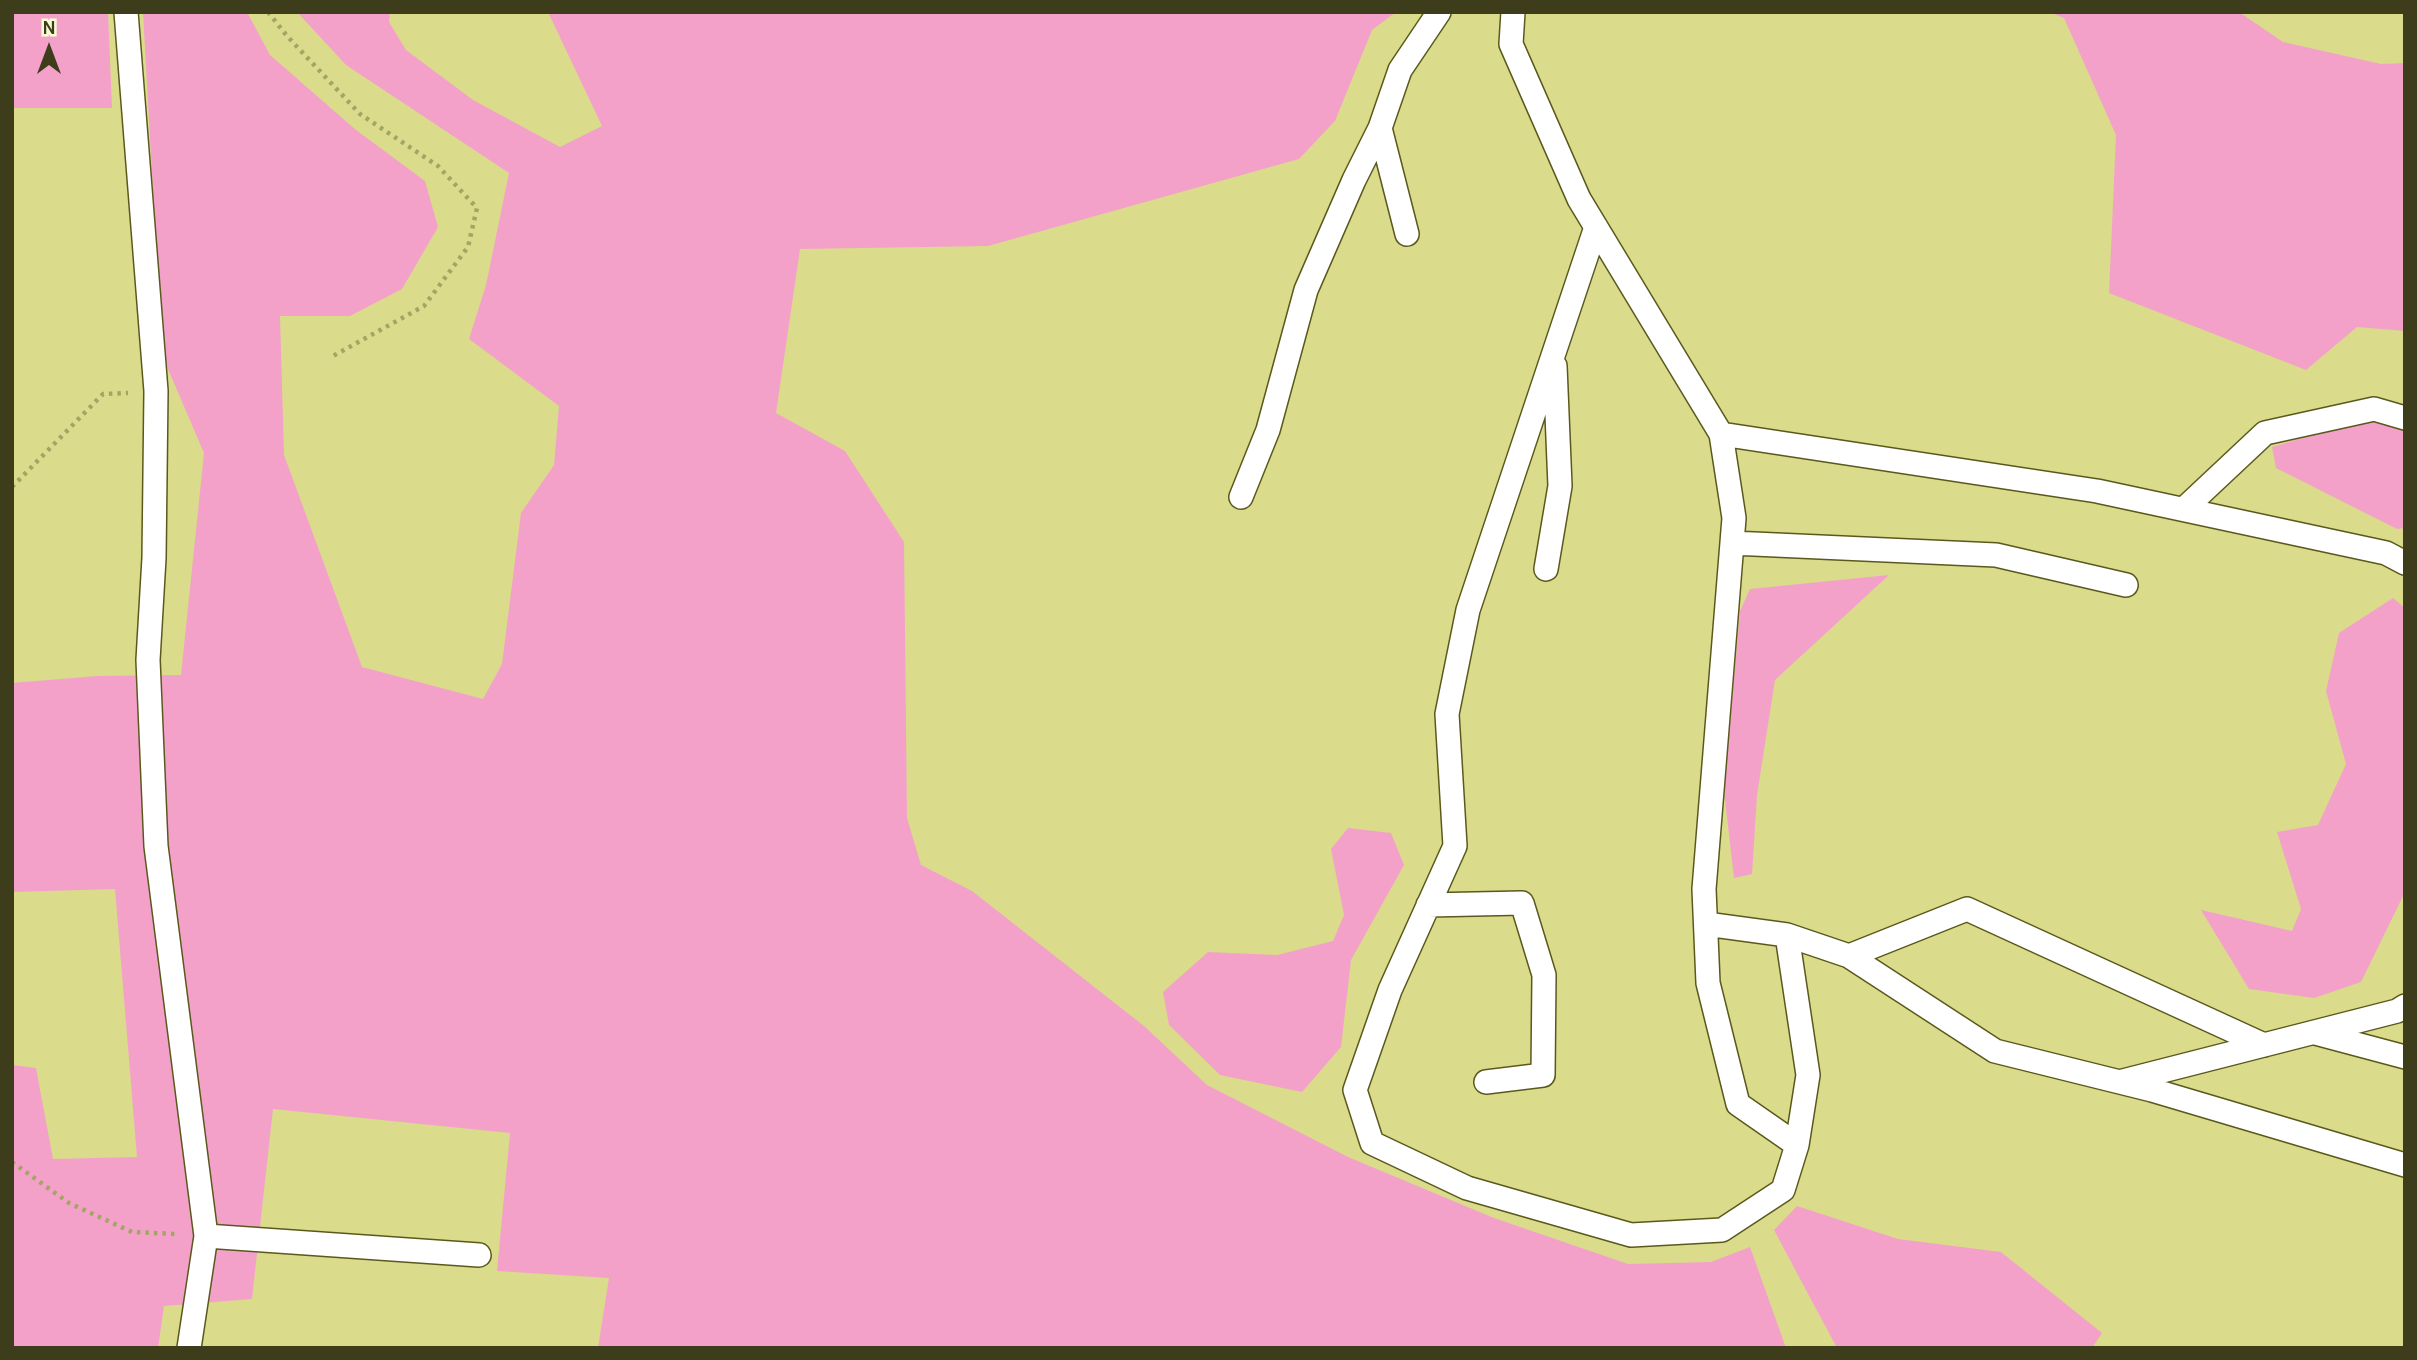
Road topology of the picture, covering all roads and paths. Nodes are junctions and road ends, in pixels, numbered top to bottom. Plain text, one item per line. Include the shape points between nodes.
1 (126, 12) edge
2 (268, 12) edge
3 (1439, 12) edge
4 (1513, 12) edge
5 (1380, 128) junction
6 (1596, 227) junction
7 (1407, 234) dead end
8 (1554, 353) junction
9 (332, 356) dead end
10 (156, 391) junction
11 (2405, 418) edge
12 (1721, 435) junction
13 (12, 487) edge
14 (1241, 497) dead end
15 (2184, 509) junction
16 (1732, 543) junction
17 (2405, 563) edge
18 (1546, 569) dead end
19 (2126, 585) dead end
20 (1428, 905) junction
21 (1706, 924) junction
22 (1787, 935) junction
23 (1849, 956) junction
24 (2405, 1006) edge
25 (2312, 1032) junction
26 (2264, 1045) junction
27 (2405, 1057) edge
28 (1486, 1082) dead end
29 (2120, 1082) junction
30 (1797, 1145) junction
31 (12, 1162) edge
32 (2405, 1166) edge
33 (206, 1236) junction
34 (479, 1255) dead end
35 (189, 1348) edge

1 - 10 lane
2 - 9 path via 360,114 438,166 477,208 468,247 424,306
3 - 5 lane via 1400,70
4 - 6 lane via 1511,44 1579,199
5 - 7 lane
5 - 14 lane via 1306,290 1268,430
6 - 8 lane
6 - 12 lane
8 - 18 lane via 1560,486
8 - 20 lane via 1468,610 1447,714 1455,846
10 - 13 path via 103,394
10 - 33 lane via 148,660 156,846
11 - 15 lane via 2374,409 2265,433
12 - 15 lane via 2097,491
12 - 16 lane via 1734,518
15 - 17 lane via 2386,554
16 - 19 lane via 1996,555
16 - 21 lane via 1704,889
20 - 28 lane via 1522,903 1544,975 1543,1075
20 - 30 lane via 1390,990 1356,1090 1372,1143 1467,1188 1631,1235 1722,1230 1783,1190
21 - 22 lane
21 - 30 lane via 1708,984 1738,1104
22 - 23 lane
22 - 30 lane via 1808,1075
23 - 26 lane via 1968,909
23 - 29 lane via 1995,1051
24 - 25 lane
25 - 26 lane
25 - 27 lane
26 - 29 lane
29 - 32 lane
31 - 33 path via 69,1203 132,1231
33 - 34 lane
33 - 35 lane

